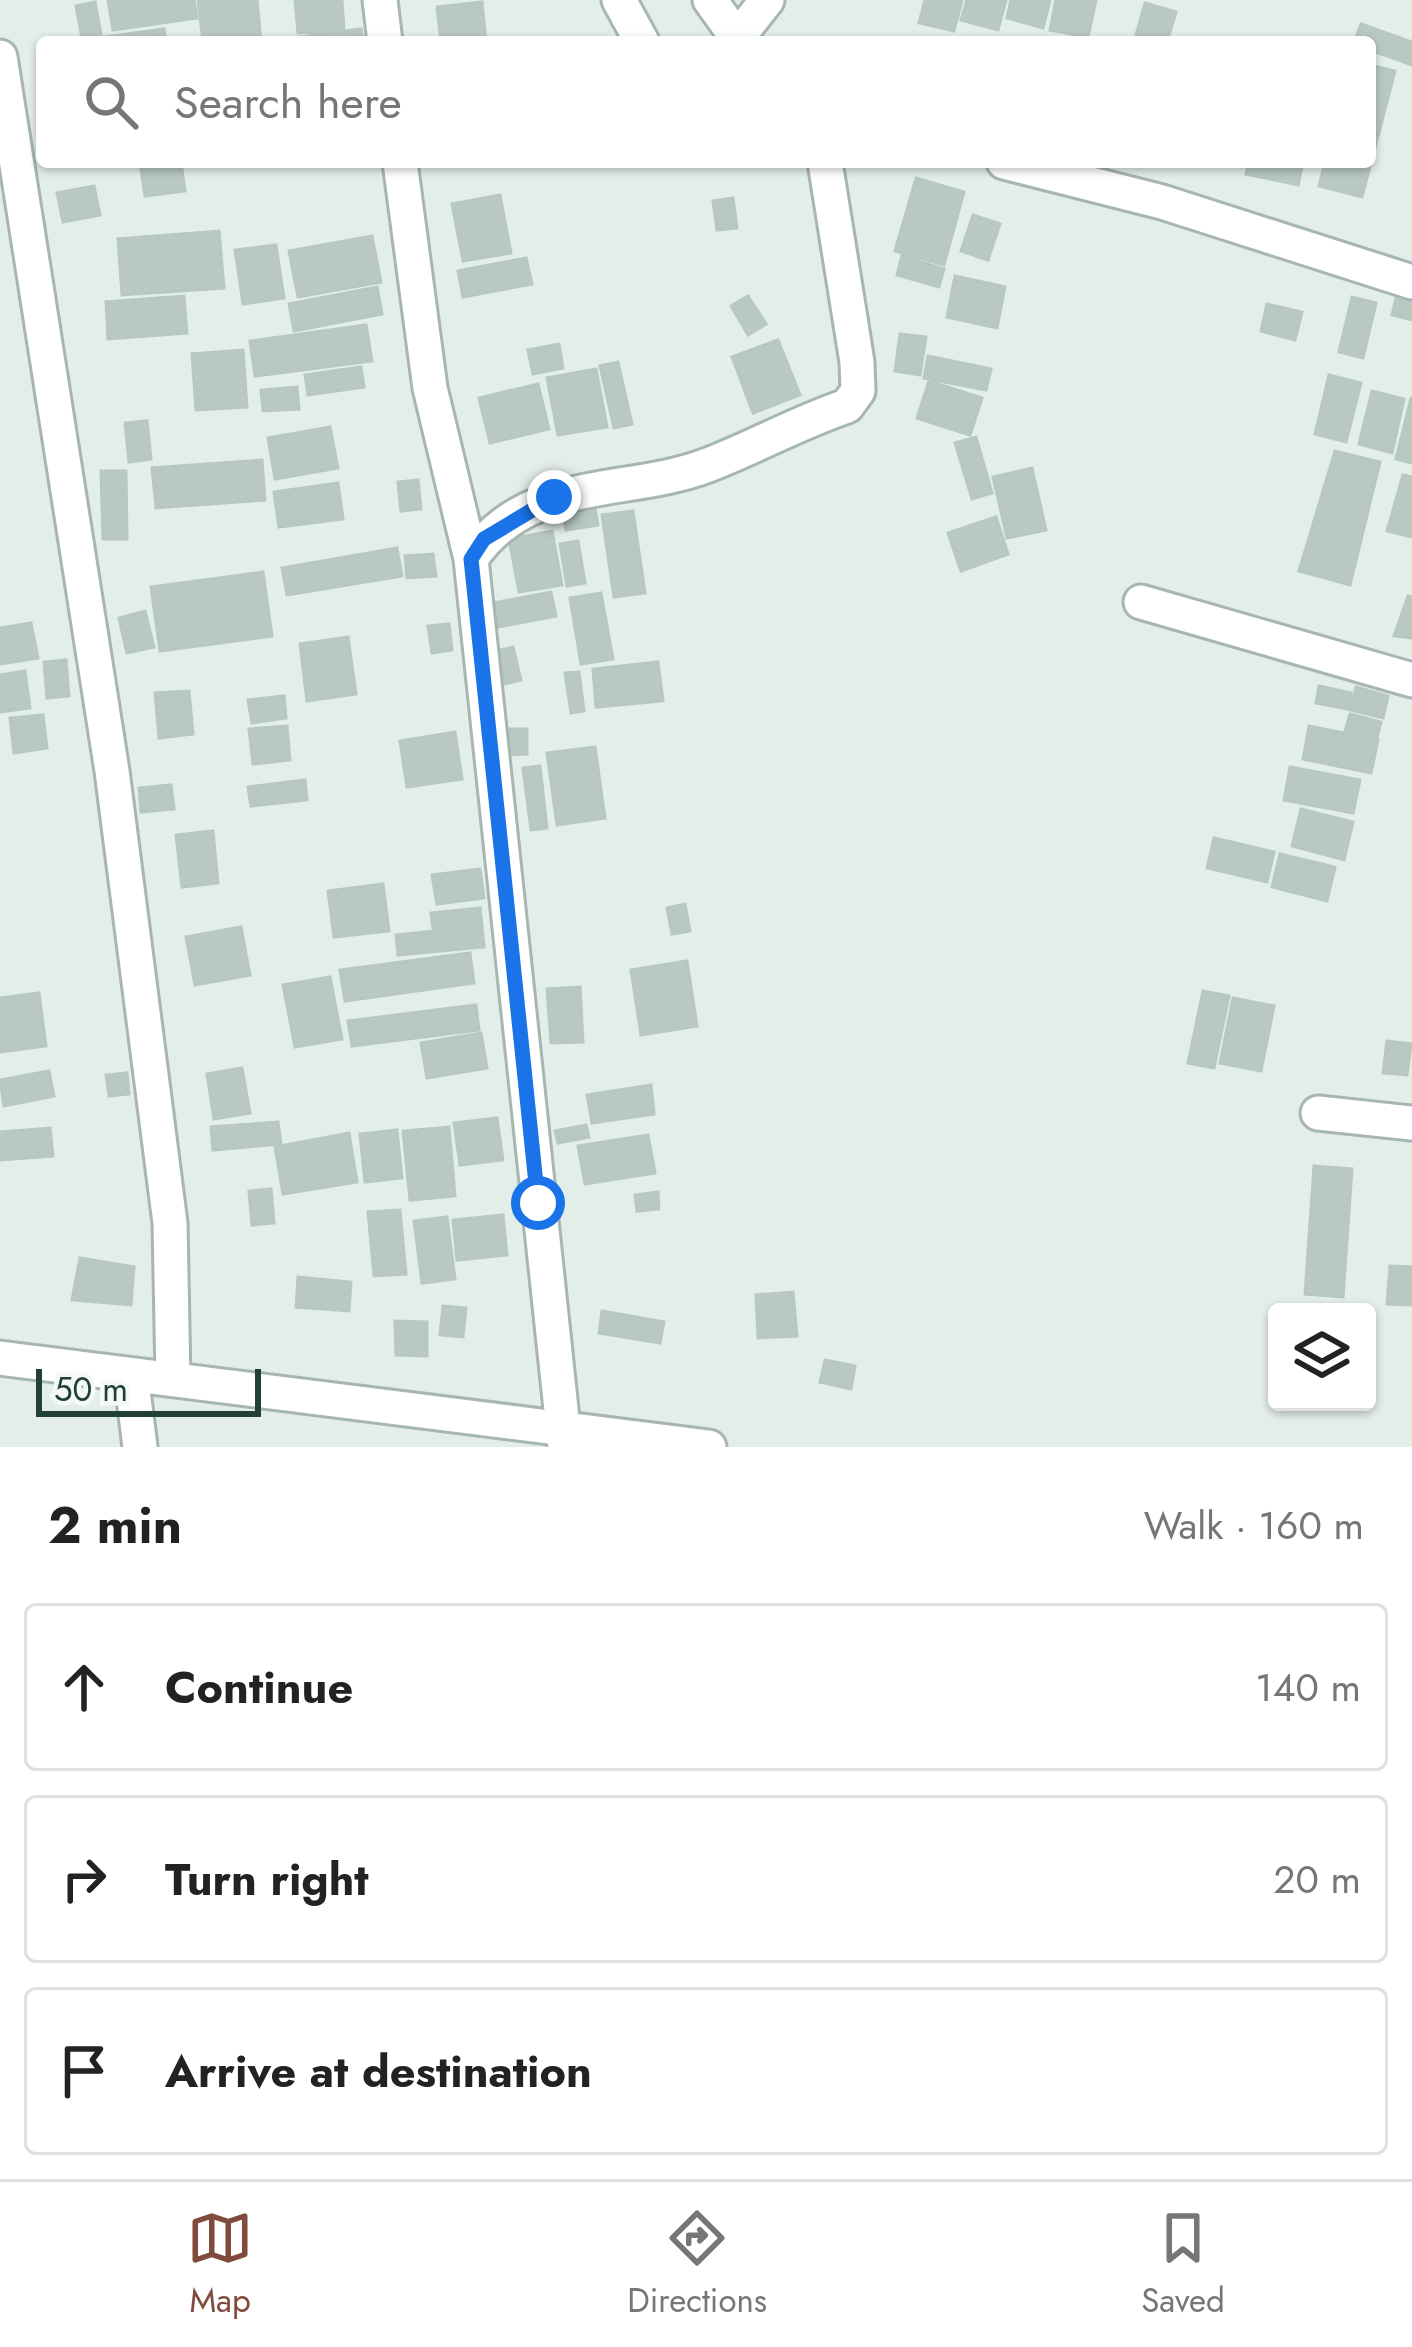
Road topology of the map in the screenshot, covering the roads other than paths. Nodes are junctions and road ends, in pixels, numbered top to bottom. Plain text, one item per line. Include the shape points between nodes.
1 (380, 0) edge
2 (619, 0) edge
3 (710, 0) edge
4 (767, 0) edge
5 (384, 36) edge
6 (639, 36) edge
7 (732, 36) edge
8 (738, 36) edge
9 (0, 58) edge
10 (401, 168) edge
11 (826, 168) edge
12 (1028, 168) edge
13 (1412, 282) edge
14 (471, 559) junction
15 (1141, 602) dead end
16 (1412, 680) edge
17 (1318, 1113) dead end
18 (1412, 1123) edge
19 (0, 1358) edge
20 (131, 1375) junction
21 (173, 1379) junction
22 (565, 1437) edge
23 (140, 1447) edge
24 (709, 1447) edge

1 - 5 street
2 - 6 street
3 - 7 street
4 - 8 street
9 - 21 street via 112,771 170,1223
10 - 14 street via 430,388
11 - 14 street via 857,362 858,391 847,406 704,467 572,490 484,539
12 - 13 street
14 - 22 street
15 - 16 street
17 - 18 street
19 - 20 street
20 - 21 street
20 - 23 street
21 - 22 street
22 - 24 street

